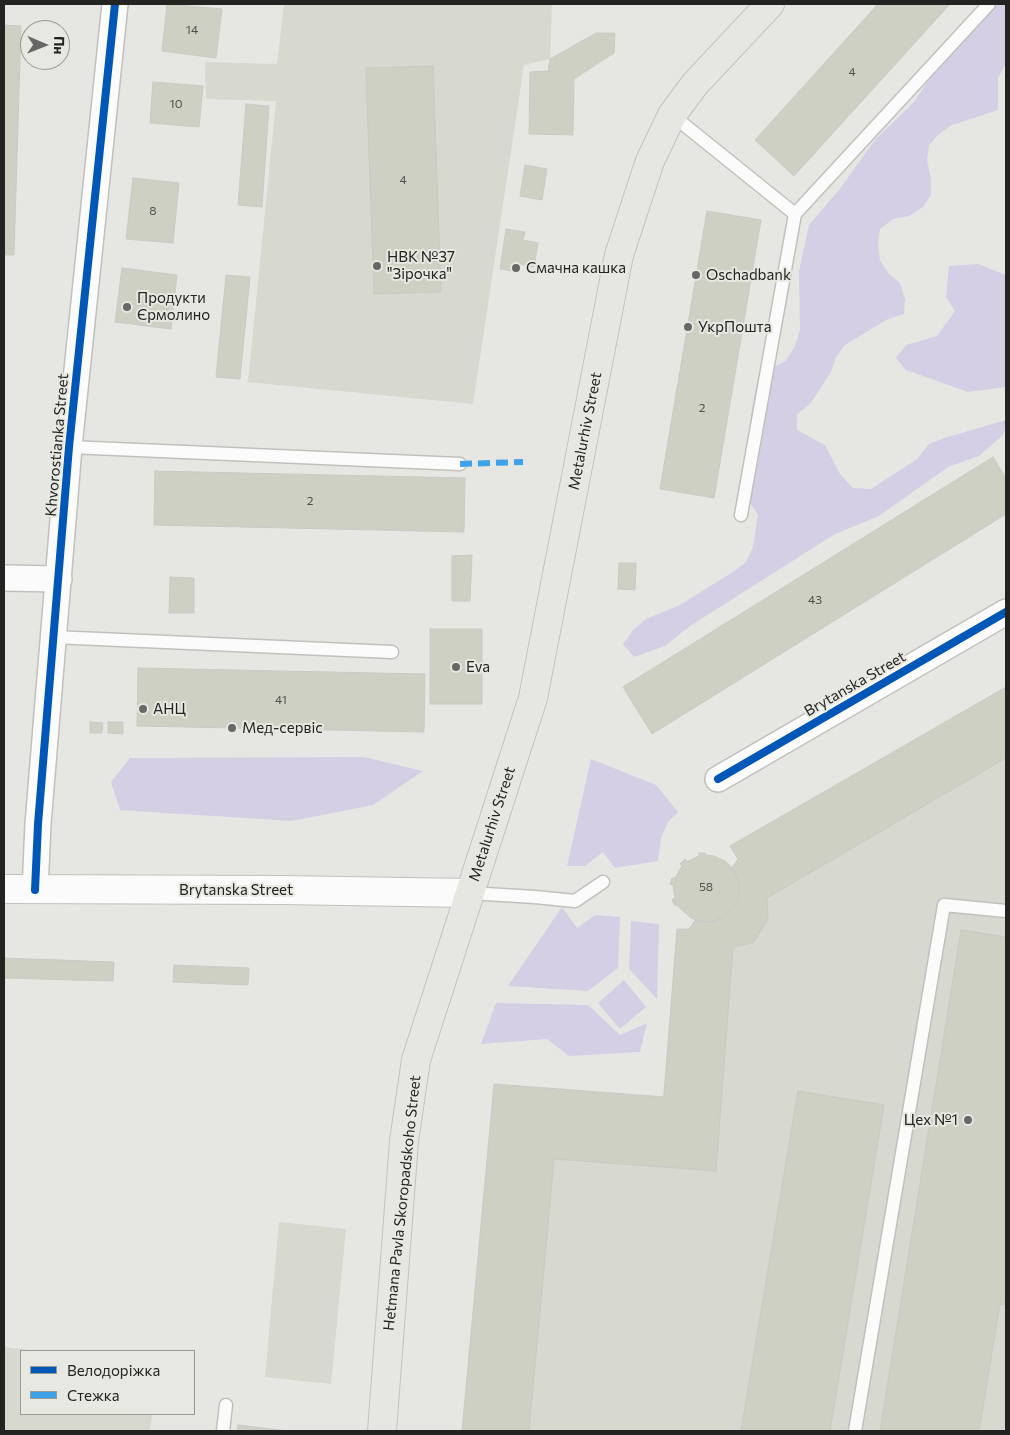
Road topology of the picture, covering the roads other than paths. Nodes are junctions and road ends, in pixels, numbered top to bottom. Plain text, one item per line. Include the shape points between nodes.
1 (115, 4) edge
2 (770, 4) edge
3 (988, 4) edge
4 (672, 115) junction
5 (796, 214) junction
6 (69, 448) junction
7 (460, 464) dead end
8 (741, 515) dead end
9 (4, 578) edge
10 (59, 579) junction
11 (1006, 612) edge
12 (53, 637) junction
13 (392, 652) dead end
14 (718, 780) dead end
15 (603, 882) dead end
16 (4, 890) edge
17 (35, 890) junction
18 (469, 893) junction
19 (1006, 911) edge
20 (226, 1405) dead end
21 (223, 1431) edge
22 (382, 1431) edge
23 (855, 1431) edge

1 - 6 street, Khvorostianka Street
2 - 4 main road, Metalurhiv Street via 695,84
3 - 5 lane
4 - 5 lane
4 - 18 main road, Metalurhiv Street via 650,161 620,255 533,698
5 - 8 lane
6 - 7 lane
6 - 10 street, Khvorostianka Street
9 - 10 street
10 - 12 street, Khvorostianka Street
11 - 14 street, Brytanska Street
12 - 13 lane
12 - 17 street, Khvorostianka Street
15 - 18 lane via 575,901
16 - 17 main road, Brytanska Street
17 - 18 main road, Brytanska Street
18 - 22 main road, Hetmana Pavla Skoropadskoho Street via 416,1060 404,1141
19 - 23 lane via 944,905
20 - 21 lane

